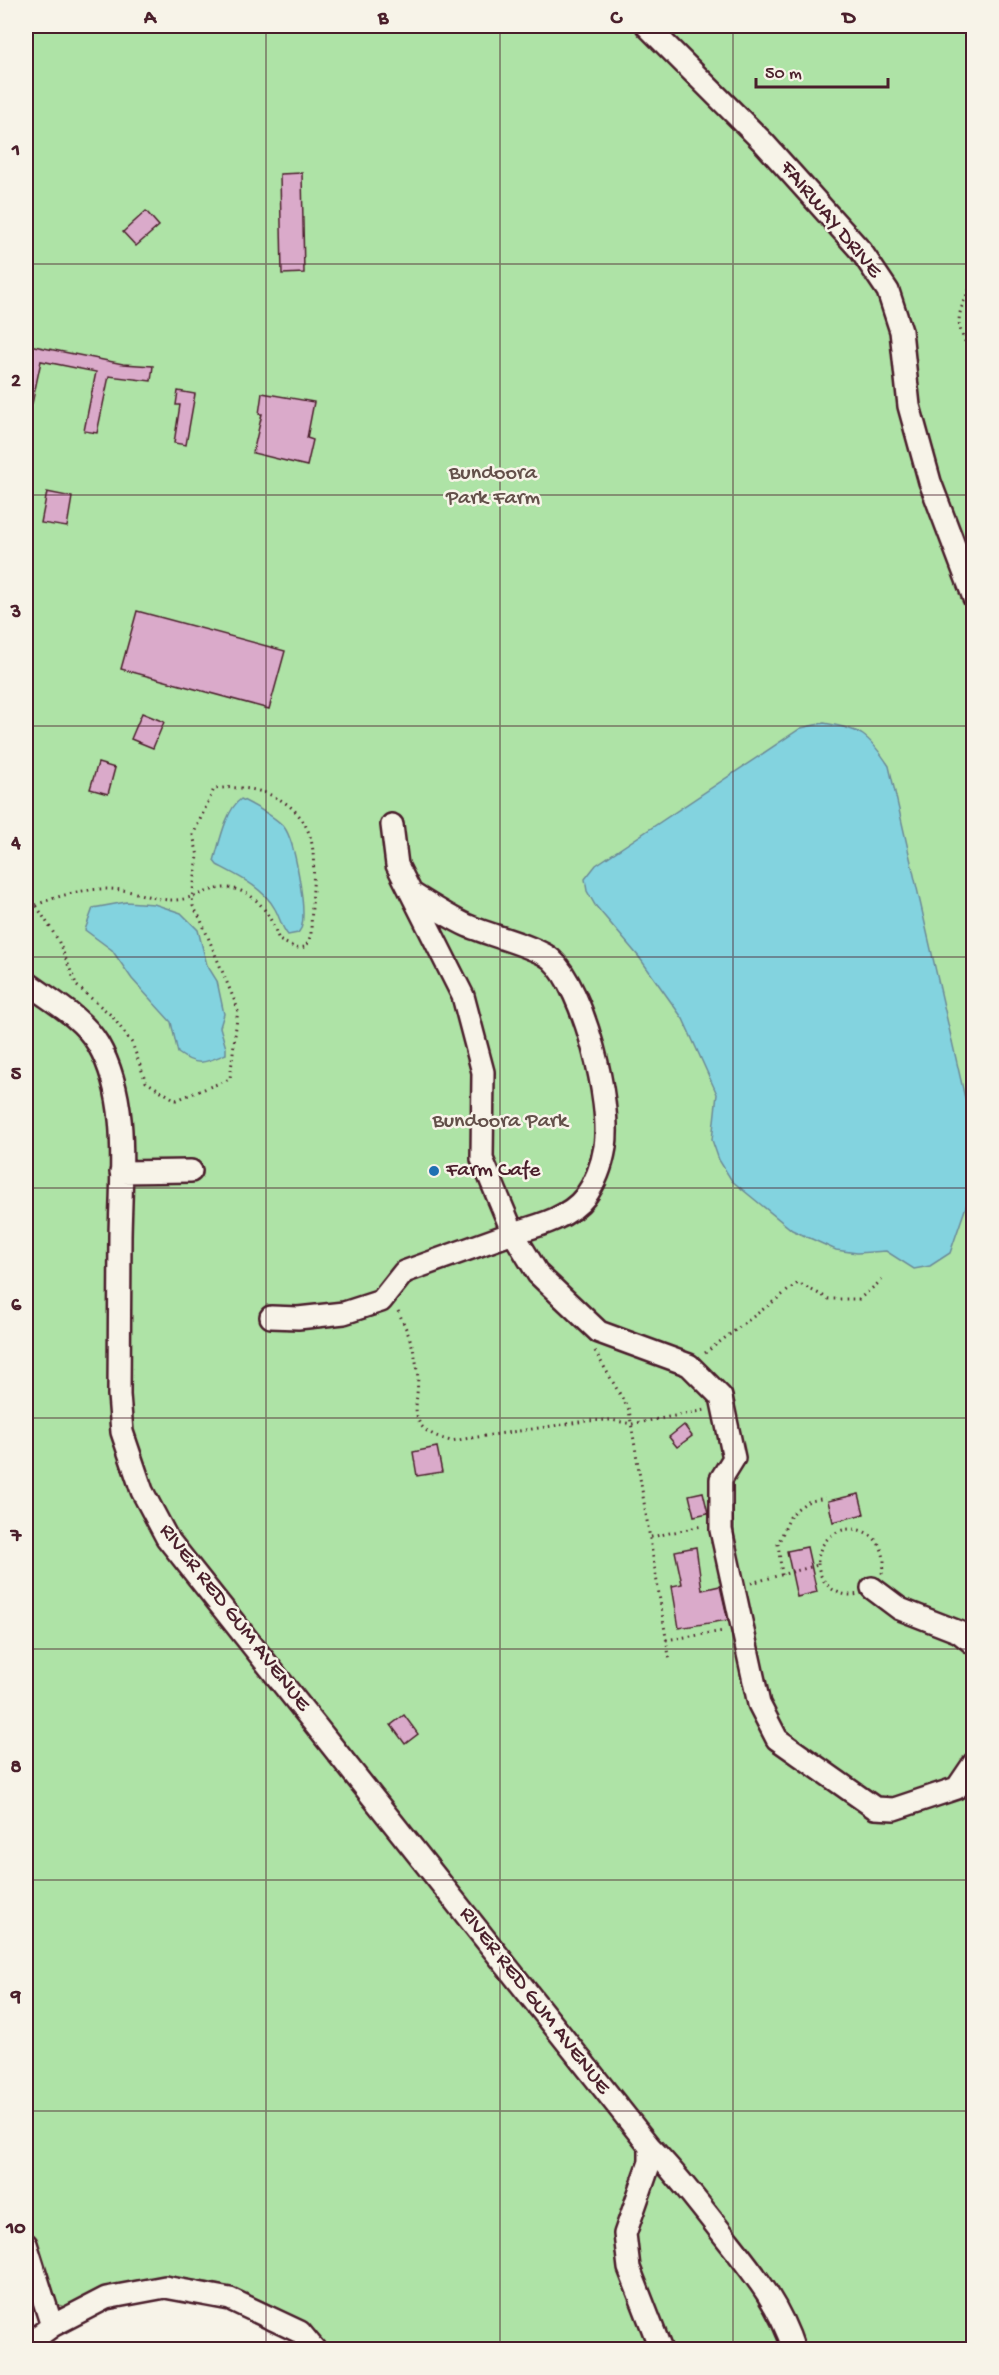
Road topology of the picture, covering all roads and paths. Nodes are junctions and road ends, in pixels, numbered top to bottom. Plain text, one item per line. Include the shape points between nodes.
1 (647, 26) edge
2 (972, 284) edge
3 (974, 358) edge
4 (974, 598) edge
5 (392, 825) dead end
6 (411, 893) junction
7 (192, 897) junction
8 (26, 901) edge
9 (36, 905) junction
10 (26, 982) edge
11 (191, 1171) dead end
12 (121, 1172) junction
13 (513, 1233) junction
14 (882, 1280) dead end
15 (389, 1291) junction
16 (271, 1317) dead end
17 (587, 1321) junction
18 (689, 1365) junction
19 (723, 1407) junction
20 (632, 1424) junction
21 (825, 1498) dead end
22 (721, 1522) junction
23 (651, 1537) junction
24 (818, 1564) junction
25 (782, 1575) junction
26 (734, 1588) junction
27 (872, 1588) junction
28 (742, 1628) junction
29 (666, 1640) junction
30 (974, 1644) edge
31 (670, 1662) dead end
32 (974, 1764) edge
33 (650, 2147) junction
34 (26, 2244) edge
35 (52, 2325) junction
36 (26, 2345) edge
37 (315, 2349) edge
38 (660, 2349) edge
39 (794, 2349) edge

1 - 4 street, FAIRWAY DRIVE via 764,143 861,251 888,291 901,331 909,406 930,482
2 - 3 path via 958,317 963,339
5 - 6 street via 398,865
6 - 13 street via 463,996 483,1072 482,1159
6 - 13 street via 467,926 548,956 563,972 585,1018 603,1093 605,1145 598,1177 571,1211
7 - 7 path via 220,887 241,891 260,903 279,940 296,948 306,947 311,935 313,853 310,832 295,808 271,794 231,786 214,789 193,835 198,856
7 - 9 path via 173,901 96,889
7 - 9 path via 238,1009 230,1079 176,1100 146,1082 132,1043 112,1016 77,986 58,940
8 - 9 path
10 - 12 street, RIVER RED GUM AVENUE via 77,1019 97,1042 111,1072 119,1104
11 - 12 street
12 - 33 street, RIVER RED GUM AVENUE via 119,1395 122,1432 142,1491 168,1538
13 - 15 street via 404,1272
13 - 17 street via 538,1274
14 - 18 path via 859,1299 829,1299 798,1283
15 - 16 street via 381,1301 345,1313
15 - 20 path via 413,1343 419,1384 415,1405 421,1426 428,1434 451,1441 586,1421
17 - 18 street via 599,1332
17 - 20 path via 590,1343 629,1410
18 - 19 street via 721,1397
19 - 20 path
19 - 22 street via 734,1458 721,1479
20 - 23 path
21 - 25 path via 807,1502 790,1517 778,1544
22 - 23 path
22 - 26 street
23 - 29 path
24 - 25 path
24 - 27 path via 825,1583 835,1592 861,1594
24 - 27 path via 822,1546 830,1536 855,1528 868,1533 884,1552 885,1566
25 - 26 path
26 - 28 street
27 - 30 street via 900,1609 959,1632
28 - 29 path
28 - 32 street via 759,1704 777,1739 875,1808 894,1809 957,1788
29 - 31 path
33 - 38 street via 650,2162 625,2234 629,2268
33 - 39 street, RIVER RED GUM AVENUE via 672,2169 765,2288 785,2322
34 - 35 street
35 - 36 street
35 - 37 street via 106,2298 165,2287 230,2299 300,2332

